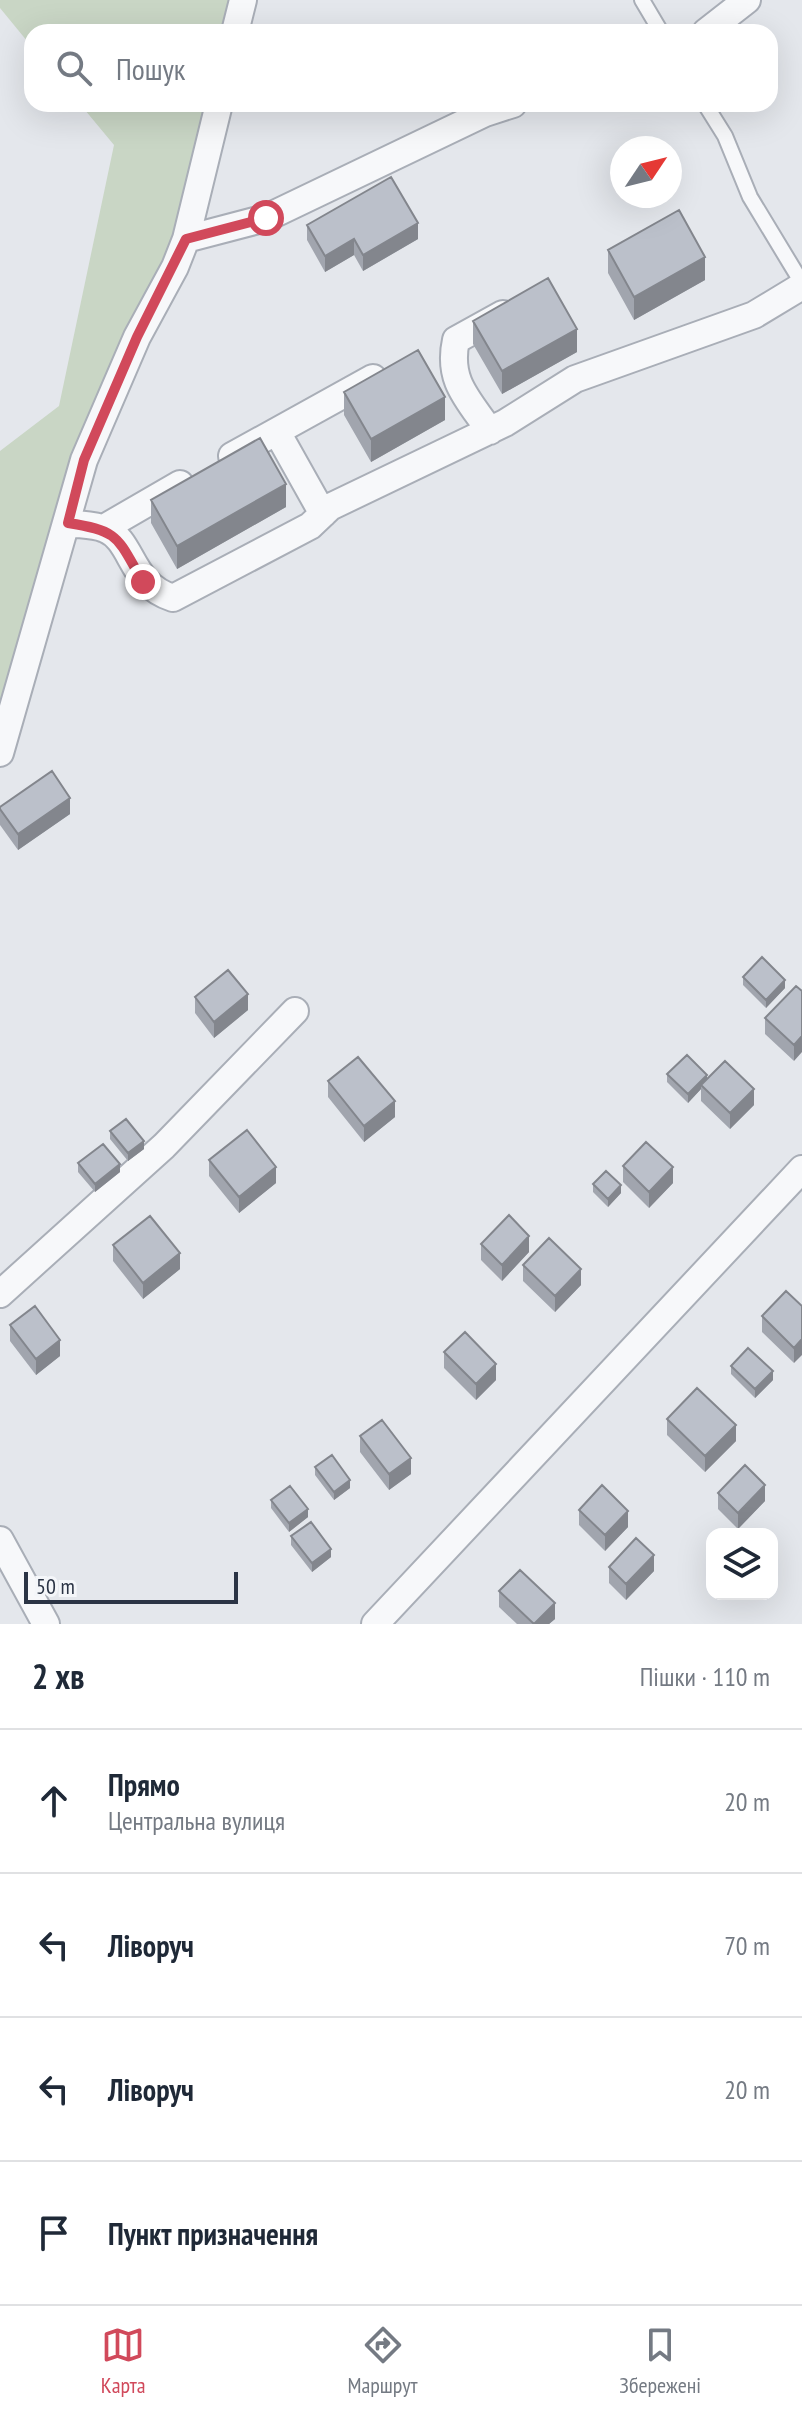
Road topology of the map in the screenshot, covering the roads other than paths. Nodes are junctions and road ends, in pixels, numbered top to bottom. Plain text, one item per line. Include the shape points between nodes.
1 (243, 0) edge
2 (642, 0) edge
3 (747, 0) edge
4 (237, 24) edge
5 (656, 24) edge
6 (716, 24) edge
7 (217, 112) edge
8 (488, 112) edge
9 (710, 112) edge
10 (186, 239) junction
11 (802, 284) edge
12 (522, 304) edge
13 (399, 363) edge
14 (490, 431) junction
15 (277, 432) junction
16 (323, 514) junction
17 (68, 523) junction
18 (104, 528) junction
19 (0, 753) edge
20 (295, 1011) dead end
21 (802, 1169) edge
22 (0, 1294) edge
23 (0, 1540) edge
24 (46, 1624) edge
25 (375, 1624) edge

1 - 4 street
2 - 5 lane
3 - 6 street
7 - 10 street
8 - 10 street via 266,218
9 - 11 lane via 750,197
10 - 17 street via 84,460
11 - 14 street via 754,315 575,379
12 - 14 street via 456,340 454,378
13 - 15 street
14 - 16 street
15 - 16 street
15 - 18 street
16 - 18 street via 310,526 173,598 143,582 115,535
17 - 18 street
17 - 19 street
20 - 22 street via 164,1146
21 - 25 street
23 - 24 street

